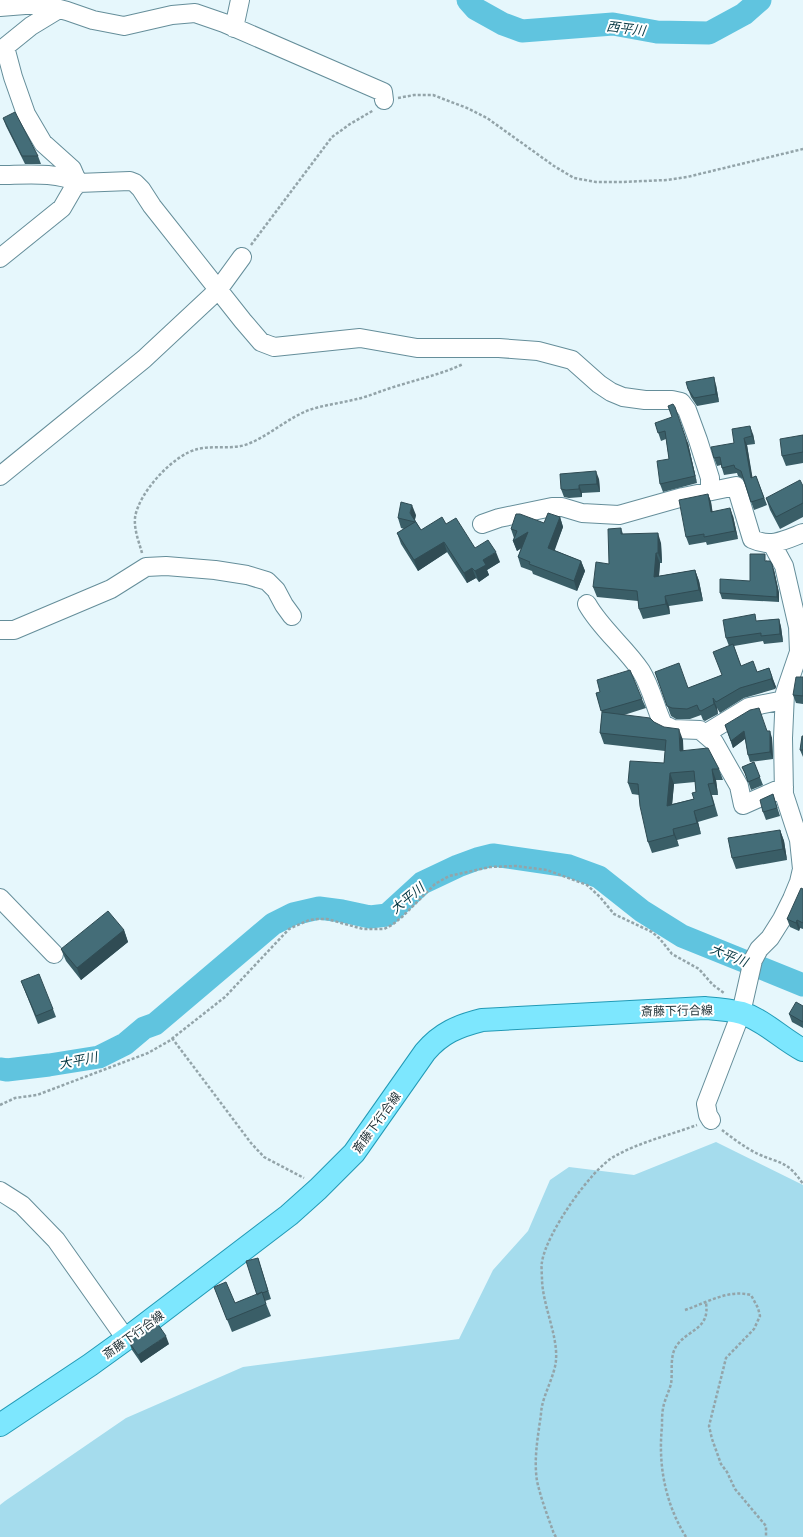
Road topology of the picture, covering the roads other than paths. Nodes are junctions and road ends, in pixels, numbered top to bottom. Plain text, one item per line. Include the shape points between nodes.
1 (240, 0) edge
2 (0, 7) edge
3 (59, 9) junction
4 (234, 28) junction
5 (384, 100) road end
6 (0, 175) edge
7 (78, 182) junction
8 (242, 257) road end
9 (0, 258) edge
10 (218, 290) junction
11 (0, 476) edge
12 (710, 491) junction
13 (482, 524) dead end
14 (803, 533) edge
15 (772, 544) junction
16 (587, 604) dead end
17 (292, 616) dead end
18 (0, 630) edge
19 (784, 700) junction
20 (705, 734) junction
21 (784, 788) junction
22 (0, 898) edge
23 (54, 954) dead end
24 (742, 1009) junction
25 (803, 1050) edge
26 (711, 1120) road end
27 (0, 1191) edge
28 (126, 1339) junction
29 (0, 1425) edge

1 - 4 street
2 - 3 street via 45,5
3 - 4 street via 93,20 124,26 172,15 195,13
3 - 7 street via 31,26 5,47 26,114 43,143 72,169
4 - 5 street via 383,92
6 - 7 street via 50,175 71,178
7 - 9 street via 62,208
7 - 10 street via 135,183
8 - 10 street
10 - 11 street via 144,358
10 - 12 street via 261,342 274,347 360,338 417,348 538,350 572,360 599,384 623,397 681,402 688,410 698,440 710,478
12 - 13 street via 619,515 582,513 552,507
12 - 15 street via 736,486 752,540
14 - 15 street
15 - 19 street via 784,566 798,627 799,652
16 - 20 street via 640,670 663,724 673,729 700,730
17 - 18 street via 276,590 267,581 215,570 146,567 111,589 14,630
19 - 20 street via 749,707
19 - 21 street
20 - 21 street via 720,750 739,786 743,805
21 - 24 street via 787,806 799,840 802,869 799,882 782,919 753,960
22 - 23 street
24 - 25 main road, 斎藤下行合線
24 - 26 street via 706,1104
24 - 28 main road, 斎藤下行合線 via 645,1010 482,1020 451,1030 434,1041 354,1153 318,1189 289,1215
27 - 28 street via 22,1205 56,1240
28 - 29 main road, 斎藤下行合線

